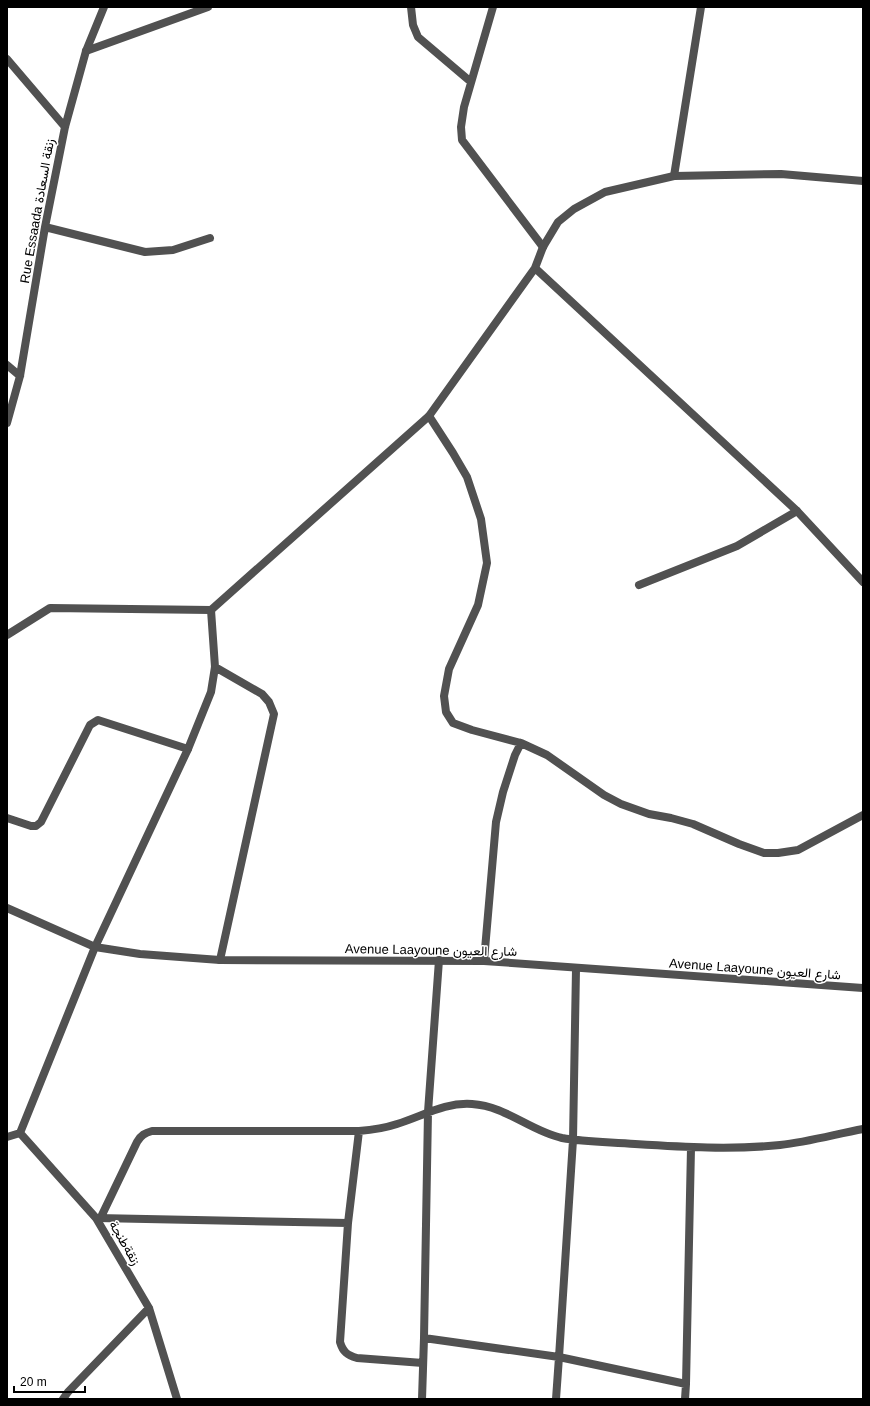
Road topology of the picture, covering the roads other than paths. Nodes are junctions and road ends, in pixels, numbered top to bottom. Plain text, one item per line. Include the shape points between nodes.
1 (104, 7) edge
2 (208, 7) edge
3 (411, 7) edge
4 (493, 7) edge
5 (701, 7) edge
6 (86, 50) junction
7 (7, 59) edge
8 (471, 82) junction
9 (65, 127) junction
10 (674, 176) junction
11 (863, 181) edge
12 (45, 227) junction
13 (210, 238) dead end
14 (543, 247) junction
15 (535, 268) junction
16 (7, 365) edge
17 (20, 376) junction
18 (429, 416) junction
19 (7, 422) edge
20 (797, 510) junction
21 (863, 582) edge
22 (639, 585) dead end
23 (211, 610) junction
24 (8, 634) edge
25 (215, 668) junction
26 (521, 743) junction
27 (188, 749) junction
28 (863, 815) edge
29 (7, 818) edge
30 (7, 908) edge
31 (95, 947) junction
32 (220, 960) junction
33 (439, 960) junction
34 (484, 961) junction
35 (576, 968) junction
36 (863, 988) edge
37 (428, 1112) junction
38 (863, 1128) edge
39 (358, 1131) junction
40 (20, 1133) junction
41 (7, 1137) edge
42 (573, 1140) junction
43 (691, 1148) junction
44 (99, 1218) junction
45 (348, 1223) junction
46 (149, 1308) junction
47 (424, 1338) junction
48 (559, 1356) junction
49 (423, 1363) junction
50 (686, 1384) junction
51 (68, 1397) edge
52 (177, 1399) edge
53 (422, 1399) edge
54 (556, 1399) edge
55 (685, 1399) edge

1 - 6 street, Rue Essaada زنقة السعادة
2 - 6 street
3 - 8 street via 412,25 418,36
4 - 8 street
5 - 10 street
6 - 9 street, Rue Essaada زنقة السعادة
7 - 9 street
8 - 14 street via 464,107 462,140
9 - 12 street, Rue Essaada زنقة السعادة
10 - 11 street via 781,174
10 - 14 street via 599,195 574,209 558,222
12 - 13 street via 145,252 172,250
12 - 17 street, Rue Essaada زنقة السعادة
14 - 15 street
15 - 18 street
15 - 20 street
16 - 17 street
17 - 19 street, Rue Essaada زنقة السعادة
18 - 23 street
18 - 26 street via 467,477 481,519 487,563 478,605 450,669 444,696 446,712 453,723
20 - 21 street
20 - 22 street via 738,546
23 - 24 street via 50,608
23 - 25 street
25 - 27 street via 211,692
25 - 32 street via 262,694 274,714
26 - 28 street via 547,755 621,804 649,814 693,824 764,853 798,850
26 - 34 street via 503,792 496,822
27 - 29 street via 98,720 90,725 41,822 31,826
27 - 31 street
30 - 31 street, Avenue Laayoune شارع العيون
31 - 32 street, Avenue Laayoune شارع العيون via 140,954
31 - 40 street
32 - 33 street, Avenue Laayoune شارع العيون
33 - 34 street, Avenue Laayoune شارع العيون
33 - 37 street
34 - 35 street, Avenue Laayoune شارع العيون
35 - 36 street, Avenue Laayoune شارع العيون
35 - 42 street
37 - 39 street via 397,1124
37 - 42 street via 453,1104 474,1104 502,1111 554,1136
37 - 47 street
38 - 43 street via 781,1145
39 - 44 street via 145,1132 137,1142
39 - 45 street
40 - 41 street
40 - 44 street, زنقةطنجة
42 - 43 street
42 - 48 street
43 - 50 street
44 - 45 street
44 - 46 street, زنقةطنجة
45 - 49 street via 340,1342 343,1351 357,1358
46 - 51 street
46 - 52 street, زنقةطنجة
47 - 48 street
47 - 49 street
48 - 50 street
48 - 54 street
49 - 53 street
50 - 55 street

